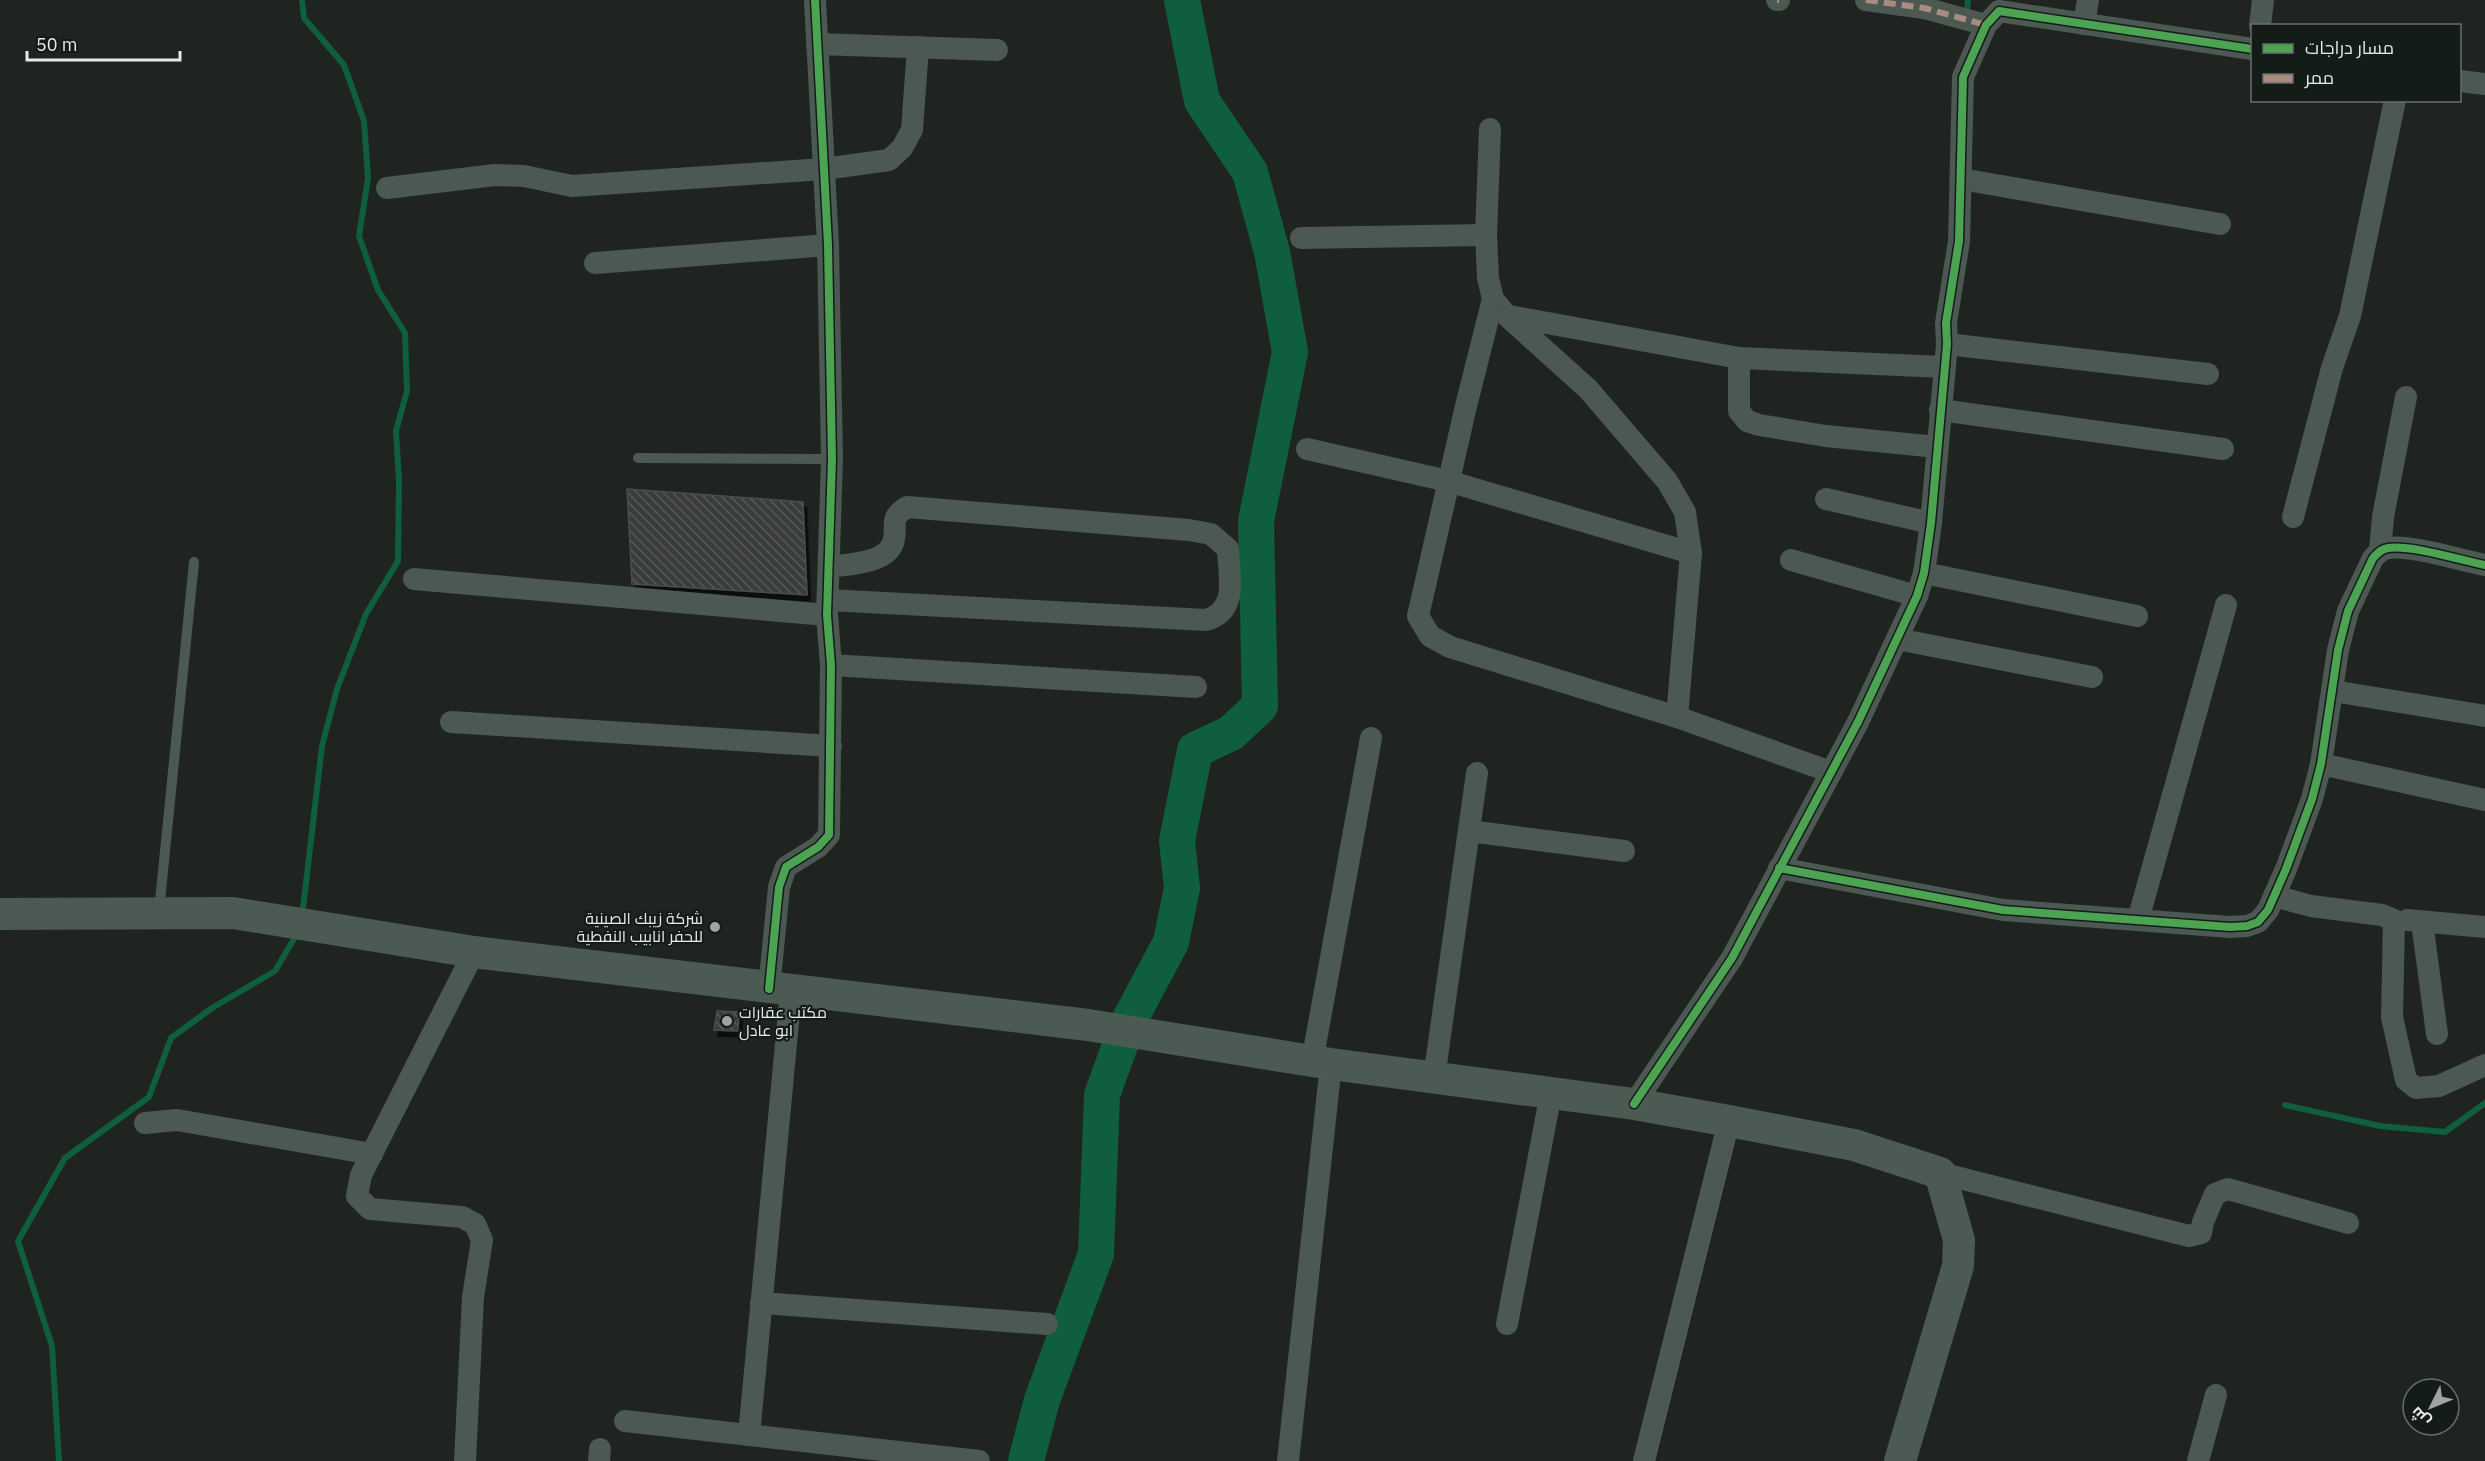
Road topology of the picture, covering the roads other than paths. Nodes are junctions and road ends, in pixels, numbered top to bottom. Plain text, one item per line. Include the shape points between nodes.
1 (815, 0) edge
2 (1866, 0) edge
3 (2088, 0) edge
4 (2263, 0) edge
5 (2084, 24) junction
6 (2260, 24) edge
7 (1986, 25) junction
8 (818, 44) junction
9 (918, 47) junction
10 (2251, 49) edge
11 (997, 50) dead end
12 (2461, 81) edge
13 (2485, 84) edge
14 (2395, 102) edge
15 (1491, 129) dead end
16 (824, 170) junction
17 (1961, 179) junction
18 (387, 188) dead end
19 (2220, 224) dead end
20 (1486, 235) junction
21 (1301, 238) dead end
22 (828, 245) junction
23 (595, 263) dead end
24 (1500, 307) junction
25 (1947, 344) junction
26 (1739, 358) junction
27 (1944, 367) junction
28 (2208, 374) dead end
29 (2406, 397) dead end
30 (1940, 410) junction
31 (1937, 447) junction
32 (1307, 449) dead end
33 (2223, 449) dead end
34 (639, 458) dead end
35 (832, 459) junction
36 (1448, 481) junction
37 (1826, 499) dead end
38 (2294, 517) dead end
39 (1931, 523) junction
40 (2380, 551) junction
41 (1690, 553) junction
42 (1791, 560) dead end
43 (194, 562) dead end
44 (2485, 565) edge
45 (829, 567) junction
46 (1924, 573) junction
47 (414, 579) dead end
48 (1917, 596) junction
49 (2226, 605) dead end
50 (827, 607) junction
51 (2137, 616) dead end
52 (1897, 639) junction
53 (831, 665) junction
54 (2092, 677) dead end
55 (1196, 687) dead end
56 (2333, 691) junction
57 (2485, 716) edge
58 (1677, 717) junction
59 (451, 722) dead end
60 (1371, 738) dead end
61 (831, 746) junction
62 (2321, 764) junction
63 (1831, 772) junction
64 (1477, 773) dead end
65 (2485, 800) edge
66 (1469, 831) junction
67 (1624, 850) dead end
68 (1779, 868) junction
69 (2274, 896) junction
70 (0, 914) edge
71 (159, 914) junction
72 (2393, 919) junction
73 (2138, 920) junction
74 (2422, 922) junction
75 (2485, 927) edge
76 (474, 952) junction
77 (780, 990) junction
78 (2437, 1034) dead end
79 (1321, 1063) junction
80 (2485, 1065) edge
81 (1434, 1078) junction
82 (1551, 1093) junction
83 (1634, 1104) junction
84 (1729, 1121) junction
85 (145, 1123) dead end
86 (372, 1154) junction
87 (1940, 1173) junction
88 (2348, 1223) dead end
89 (761, 1303) junction
90 (1047, 1324) dead end
91 (1507, 1324) dead end
92 (2216, 1395) dead end
93 (625, 1421) dead end
94 (749, 1435) junction
95 (465, 1461) edge
96 (979, 1461) edge
97 (1288, 1461) edge
98 (1644, 1461) edge
99 (1900, 1461) edge
100 (2198, 1461) edge

1 - 8 street
2 - 7 street via 1924,8
3 - 5 street
4 - 6 street
5 - 7 street via 1999,11
5 - 10 street
7 - 17 street via 1963,77
8 - 9 street
8 - 16 street
9 - 11 street
9 - 16 street via 912,130 902,148 889,160
12 - 13 street
14 - 38 street via 2350,316 2332,368
15 - 20 street
16 - 18 street via 572,186 524,176 495,175
16 - 22 street
17 - 19 street
17 - 25 street via 1959,241 1946,323
20 - 21 street
20 - 24 street via 1488,278
22 - 23 street
22 - 35 street
24 - 26 street
24 - 36 street
24 - 41 street via 1588,389 1667,481 1685,512
25 - 27 street
25 - 28 street
26 - 27 street
26 - 31 street via 1739,411 1747,421 1826,436
27 - 30 street
29 - 40 street
30 - 31 street
30 - 33 street
31 - 39 street
32 - 36 street
34 - 35 lane
35 - 45 street
36 - 41 street
36 - 58 street via 1418,615 1430,636 1450,647
37 - 39 street
39 - 46 street
40 - 44 street via 2410,550
40 - 56 street via 2348,612
41 - 58 street
42 - 48 street
43 - 71 lane
45 - 50 street
45 - 50 street via 883,555 892,547 893,522 907,507 1211,534 1228,549 1229,597 1218,617 1206,620
46 - 48 street
46 - 51 street
47 - 50 street
48 - 52 street
49 - 73 street
50 - 53 street
52 - 54 street
52 - 63 street
53 - 55 street
53 - 61 street
56 - 57 street
56 - 62 street
58 - 63 street
59 - 61 street
60 - 79 street
61 - 77 street via 829,835 818,847 786,867 779,887
62 - 65 street
62 - 69 street via 2312,799
63 - 68 street
64 - 66 street
66 - 67 street
66 - 81 street
68 - 73 street via 2003,910
68 - 83 street via 1732,958
69 - 72 street
69 - 73 street via 2258,922 2247,926
70 - 71 main road
71 - 76 main road via 233,913
72 - 74 street
72 - 80 street via 2392,1017 2406,1080 2416,1088 2439,1086
74 - 75 street
74 - 78 street
76 - 77 main road
76 - 86 street
77 - 79 main road via 1088,1025
77 - 89 street
79 - 81 main road
79 - 97 street
81 - 82 main road
82 - 83 main road
82 - 91 street
83 - 84 main road
84 - 87 main road via 1854,1144
84 - 98 street
85 - 86 street via 177,1120
86 - 95 street via 361,1175 357,1196 370,1209 462,1217 475,1224 482,1240 473,1297
87 - 88 street via 2189,1236 2201,1233 2215,1194 2228,1189
87 - 99 main road via 1959,1240 1958,1266
89 - 90 street
89 - 94 street
92 - 100 street
93 - 94 street
94 - 96 street

